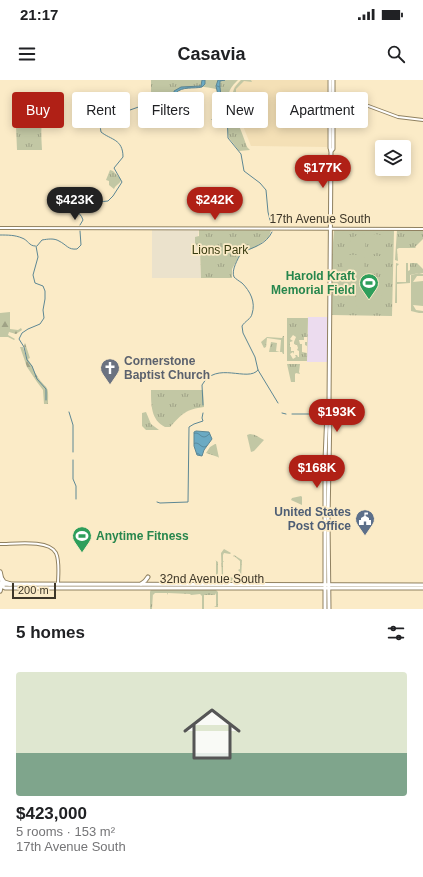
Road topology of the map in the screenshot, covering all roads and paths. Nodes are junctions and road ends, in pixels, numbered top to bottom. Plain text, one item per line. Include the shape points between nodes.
1 (332, 80) edge
2 (332, 92) edge
3 (368, 106) edge
4 (423, 120) edge
5 (331, 128) edge
6 (331, 128) edge
7 (331, 149) junction
8 (0, 228) edge
9 (331, 228) junction
10 (423, 229) edge
11 (0, 544) edge
12 (0, 572) edge
13 (148, 577) dead end
14 (2, 578) junction
15 (10, 584) junction
16 (140, 584) junction
17 (326, 584) junction
18 (392, 584) junction
19 (423, 585) edge
20 (1, 586) edge
21 (58, 586) junction
22 (148, 586) junction
23 (220, 586) junction
24 (415, 586) junction
25 (358, 588) junction
26 (423, 588) edge
27 (326, 589) junction
28 (0, 591) edge
29 (325, 609) edge
30 (329, 609) edge

1 - 2 main road
3 - 4 street via 398,117
5 - 7 main road
6 - 7 main road
7 - 9 main road
8 - 9 street, 17th Avenue South
9 - 10 street, 17th Avenue South
9 - 17 main road
11 - 21 street via 48,545 56,553
12 - 14 highway
13 - 16 main road
14 - 15 highway
14 - 20 highway
15 - 20 main road, 32nd Avenue South
15 - 21 main road, 32nd Avenue South
16 - 21 main road, 32nd Avenue South
16 - 22 main road, 32nd Avenue South
17 - 18 main road, 32nd Avenue South
17 - 23 main road, 32nd Avenue South
17 - 27 main road
18 - 24 main road, 32nd Avenue South
18 - 25 main road
19 - 24 main road, 32nd Avenue South
20 - 21 main road, 32nd Avenue South
20 - 28 highway
21 - 22 main road, 32nd Avenue South
22 - 23 main road, 32nd Avenue South
23 - 27 main road, 32nd Avenue South
24 - 25 main road, 32nd Avenue South
24 - 26 main road, 32nd Avenue South
25 - 27 main road, 32nd Avenue South
27 - 29 main road
27 - 30 main road

